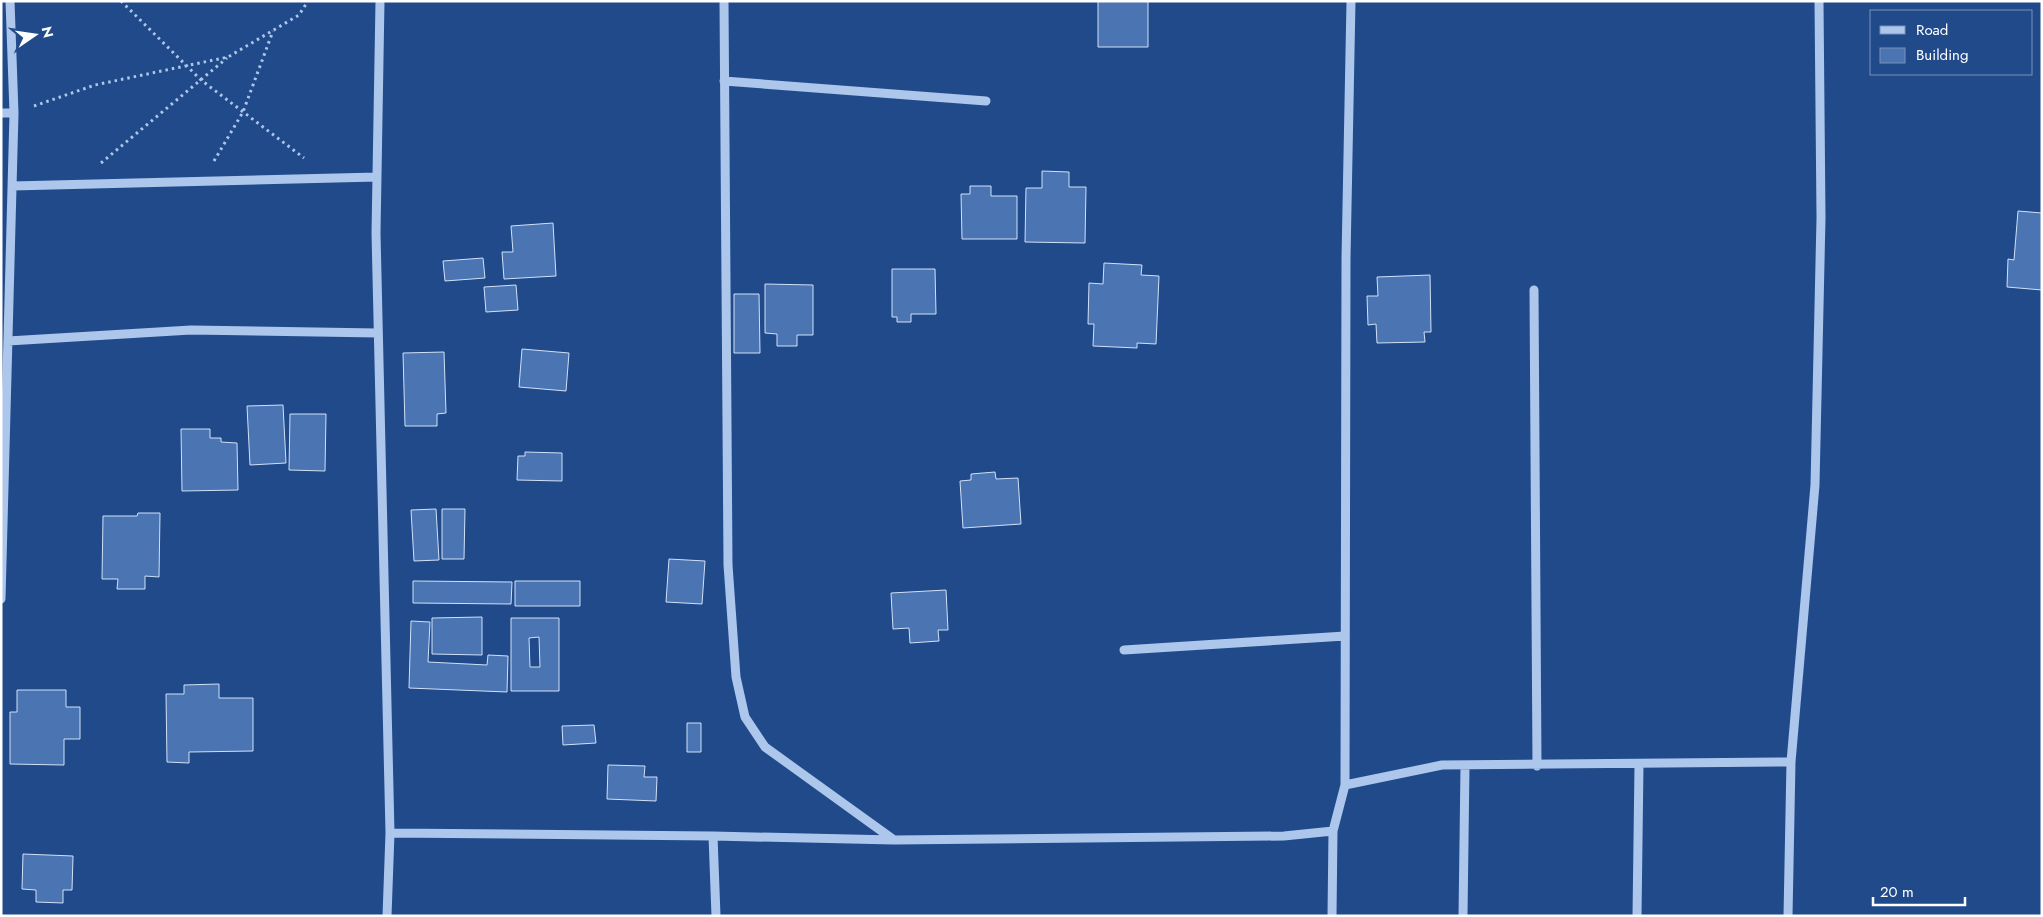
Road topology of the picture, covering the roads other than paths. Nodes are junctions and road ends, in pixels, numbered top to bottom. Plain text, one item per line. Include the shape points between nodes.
1 (10, 1) edge
2 (380, 1) edge
3 (724, 1) edge
4 (1351, 1) edge
5 (1819, 1) edge
6 (724, 81) junction
7 (986, 101) dead end
8 (14, 112) junction
9 (1, 113) edge
10 (377, 177) junction
11 (12, 186) junction
12 (1534, 290) dead end
13 (378, 333) junction
14 (8, 341) junction
15 (1, 599) edge
16 (1346, 636) junction
17 (1124, 650) dead end
18 (1791, 762) junction
19 (1639, 765) junction
20 (1465, 766) junction
21 (1537, 766) junction
22 (1345, 785) junction
23 (1333, 831) junction
24 (390, 833) junction
25 (713, 836) junction
26 (894, 840) junction
27 (387, 916) edge
28 (716, 916) edge
29 (1332, 916) edge
30 (1463, 916) edge
31 (1638, 916) edge
32 (1788, 916) edge

1 - 8 street
2 - 10 street
3 - 6 street
4 - 16 street via 1346,259
5 - 18 street via 1821,218 1815,486
6 - 7 street
6 - 26 street via 728,565 738,685 745,717 765,747
8 - 9 street
8 - 11 street
10 - 11 street
10 - 13 street
11 - 14 street
12 - 21 street
13 - 14 street via 191,330
13 - 24 street
14 - 15 street
16 - 17 street
16 - 22 street
18 - 19 street
18 - 32 street
19 - 21 street
19 - 31 street
20 - 21 street
20 - 22 street via 1442,765
20 - 30 street
22 - 23 street
23 - 26 street via 1284,836
23 - 29 street
24 - 25 street
24 - 27 street
25 - 26 street
25 - 28 street

